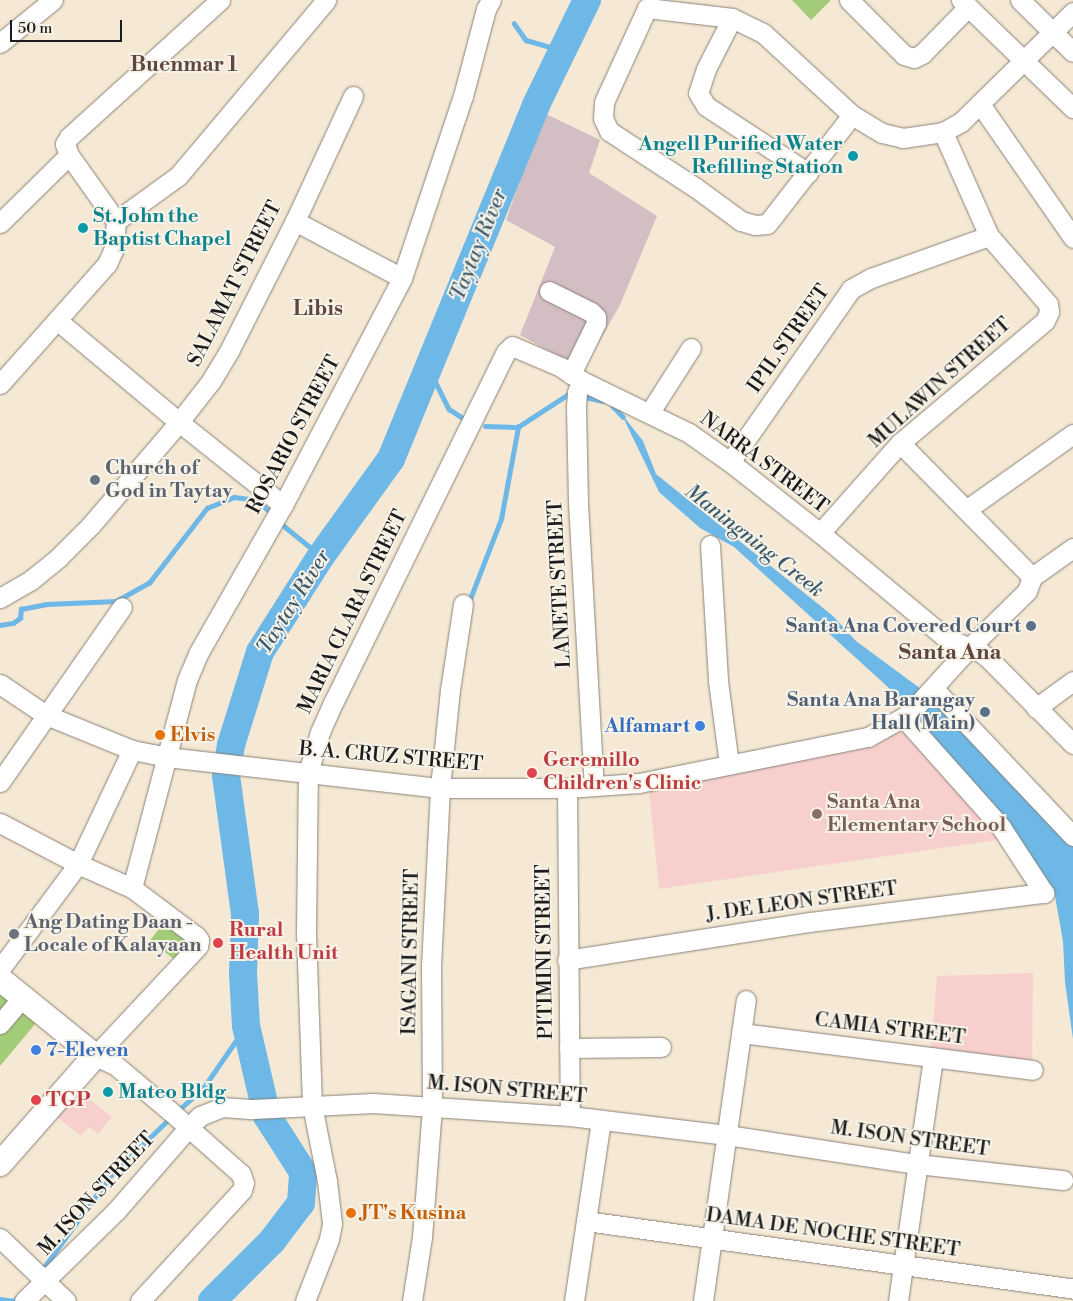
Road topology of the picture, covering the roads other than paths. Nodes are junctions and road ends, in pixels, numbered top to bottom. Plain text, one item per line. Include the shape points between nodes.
1 (53, 0) edge
2 (220, 0) edge
3 (326, 0) edge
4 (491, 0) edge
5 (849, 0) edge
6 (1020, 0) edge
7 (964, 4) edge
8 (1073, 12) edge
9 (732, 18) junction
10 (1052, 32) junction
11 (0, 44) edge
12 (1073, 52) edge
13 (1024, 60) junction
14 (353, 96) dead end
15 (980, 104) junction
16 (1073, 108) edge
17 (852, 115) junction
18 (943, 132) junction
19 (69, 155) junction
20 (808, 173) junction
21 (4, 211) edge
22 (116, 221) junction
23 (294, 221) junction
24 (989, 236) junction
25 (1073, 238) edge
26 (402, 278) junction
27 (549, 292) dead end
28 (58, 321) junction
29 (512, 346) joint
30 (691, 348) dead end
31 (0, 384) edge
32 (576, 388) junction
33 (650, 412) junction
34 (179, 422) junction
35 (1073, 434) edge
36 (900, 443) junction
37 (730, 462) junction
38 (966, 510) junction
39 (275, 518) junction
40 (820, 533) junction
41 (710, 545) dead end
42 (1073, 548) edge
43 (1032, 577) junction
44 (0, 598) edge
45 (462, 604) dead end
46 (122, 608) dead end
47 (969, 648) junction
48 (1073, 681) edge
49 (0, 684) edge
50 (931, 689) junction
51 (1036, 708) junction
52 (46, 715) junction
53 (907, 716) junction
54 (1073, 744) edge
55 (132, 750) junction
56 (167, 757) junction
57 (729, 764) junction
58 (308, 774) junction
59 (0, 782) edge
60 (594, 786) junction
61 (440, 788) junction
62 (567, 788) junction
63 (0, 823) edge
64 (1073, 836) edge
65 (78, 864) junction
66 (132, 888) junction
67 (567, 960) junction
68 (0, 969) edge
69 (0, 979) edge
70 (22, 998) junction
71 (746, 1000) dead end
72 (0, 1024) edge
73 (741, 1033) junction
74 (661, 1047) dead end
75 (569, 1048) junction
76 (95, 1056) junction
77 (933, 1058) junction
78 (1033, 1070) dead end
79 (312, 1104) junction
80 (432, 1106) junction
81 (570, 1116) junction
82 (601, 1120) junction
83 (188, 1128) junction
84 (727, 1135) junction
85 (0, 1164) edge
86 (917, 1164) junction
87 (1064, 1180) dead end
88 (586, 1221) junction
89 (0, 1238) edge
90 (712, 1238) junction
91 (903, 1266) junction
92 (45, 1281) junction
93 (1073, 1289) edge
94 (24, 1301) edge
95 (66, 1301) edge
96 (140, 1301) edge
97 (305, 1301) edge
98 (412, 1301) edge
99 (574, 1301) edge
100 (702, 1301) edge
101 (898, 1301) edge

1 - 11 street
2 - 19 street via 69,137 65,144
3 - 22 street via 178,176
4 - 26 street, ROSARIO STREET via 463,96
5 - 7 street via 904,55 914,58 922,54
6 - 10 street
7 - 13 street
8 - 10 street
9 - 17 street via 763,33
9 - 20 street via 706,69 698,93 706,106
9 - 20 street via 647,8 604,102 603,118 608,131 742,221 755,225 767,224
10 - 12 street
10 - 13 street
13 - 15 street
13 - 16 street
14 - 23 street, SALAMAT STREET
15 - 18 street via 962,122
15 - 25 street
17 - 18 street via 882,133 903,138
17 - 20 street
18 - 24 street
19 - 21 street
19 - 22 street
22 - 28 street via 114,248 107,264
23 - 26 street
23 - 34 street, SALAMAT STREET via 230,349 211,381
24 - 36 street, MULAWIN STREET via 1048,304 1050,312 1045,320
24 - 37 street, IPIL STREET via 871,278 851,289
26 - 39 street, ROSARIO STREET
27 - 32 street via 596,317
28 - 31 street
28 - 34 street
29 - 32 street, NARRA STREET via 521,348
29 - 58 street, MARIA CLARA STREET via 506,352 334,701 320,732
30 - 33 street
32 - 33 street, NARRA STREET
32 - 60 street, LANETE STREET via 578,503
33 - 37 street, NARRA STREET via 689,432
34 - 39 street
34 - 44 street, SALAMAT STREET via 90,526 59,557 31,580
35 - 38 street
36 - 38 street
36 - 40 street, MULAWIN STREET
37 - 40 street, NARRA STREET
38 - 43 street
39 - 56 street, ROSARIO STREET via 199,652 187,680
40 - 47 street, NARRA STREET via 946,638
41 - 57 street via 718,681
42 - 43 street, B. A. CRUZ STREET
43 - 47 street, B. A. CRUZ STREET via 1027,591
45 - 61 street, ISAGANI STREET
46 - 52 street
47 - 50 street, B. A. CRUZ STREET
47 - 51 street, NARRA STREET via 988,658
48 - 51 street
49 - 52 street, B. A. CRUZ STREET
50 - 53 street, B. A. CRUZ STREET
50 - 64 street
51 - 54 street, NARRA STREET
52 - 55 street, B. A. CRUZ STREET
52 - 59 street
53 - 57 street, B. A. CRUZ STREET via 868,737
53 - 67 street, J. DE LEON STREET via 1001,827 1044,893 810,922
55 - 56 street, B. A. CRUZ STREET
55 - 65 street
56 - 58 street, B. A. CRUZ STREET
56 - 66 street, ROSARIO STREET
57 - 60 street, B. A. CRUZ STREET via 639,783
58 - 61 street, B. A. CRUZ STREET
58 - 79 street, MARIA CLARA STREET via 306,930
60 - 62 street, B. A. CRUZ STREET
61 - 62 street, B. A. CRUZ STREET
61 - 80 street, ISAGANI STREET via 431,966
62 - 67 street, PITIMINI STREET
63 - 65 street
65 - 66 street
65 - 68 street
66 - 76 street via 196,936 198,946
67 - 75 street, PITIMINI STREET
69 - 70 main road
70 - 72 street
70 - 76 main road
71 - 73 street
73 - 77 street, CAMIA STREET
73 - 84 street
74 - 75 street
75 - 81 street, PITIMINI STREET
76 - 83 street via 115,1065
76 - 85 main road
77 - 78 street, CAMIA STREET
77 - 86 street
79 - 80 street, M. ISON STREET
79 - 83 street, M. ISON STREET via 222,1107 200,1116
79 - 97 street, MARIA CLARA STREET via 328,1181 332,1223
80 - 81 street, M. ISON STREET
80 - 98 street, ISAGANI STREET via 422,1237
81 - 82 street, M. ISON STREET
82 - 84 street, M. ISON STREET
82 - 88 street
83 - 92 street, M. ISON STREET via 116,1211
83 - 96 street via 241,1174 244,1183 242,1190
84 - 86 street, M. ISON STREET
84 - 90 street
86 - 87 street, M. ISON STREET
86 - 91 street
88 - 90 street, DAMA DE NOCHE STREET
88 - 99 street
89 - 92 street
90 - 91 street, DAMA DE NOCHE STREET
90 - 100 street
91 - 93 street, DAMA DE NOCHE STREET
91 - 101 street
92 - 94 street, M. ISON STREET
92 - 95 street

